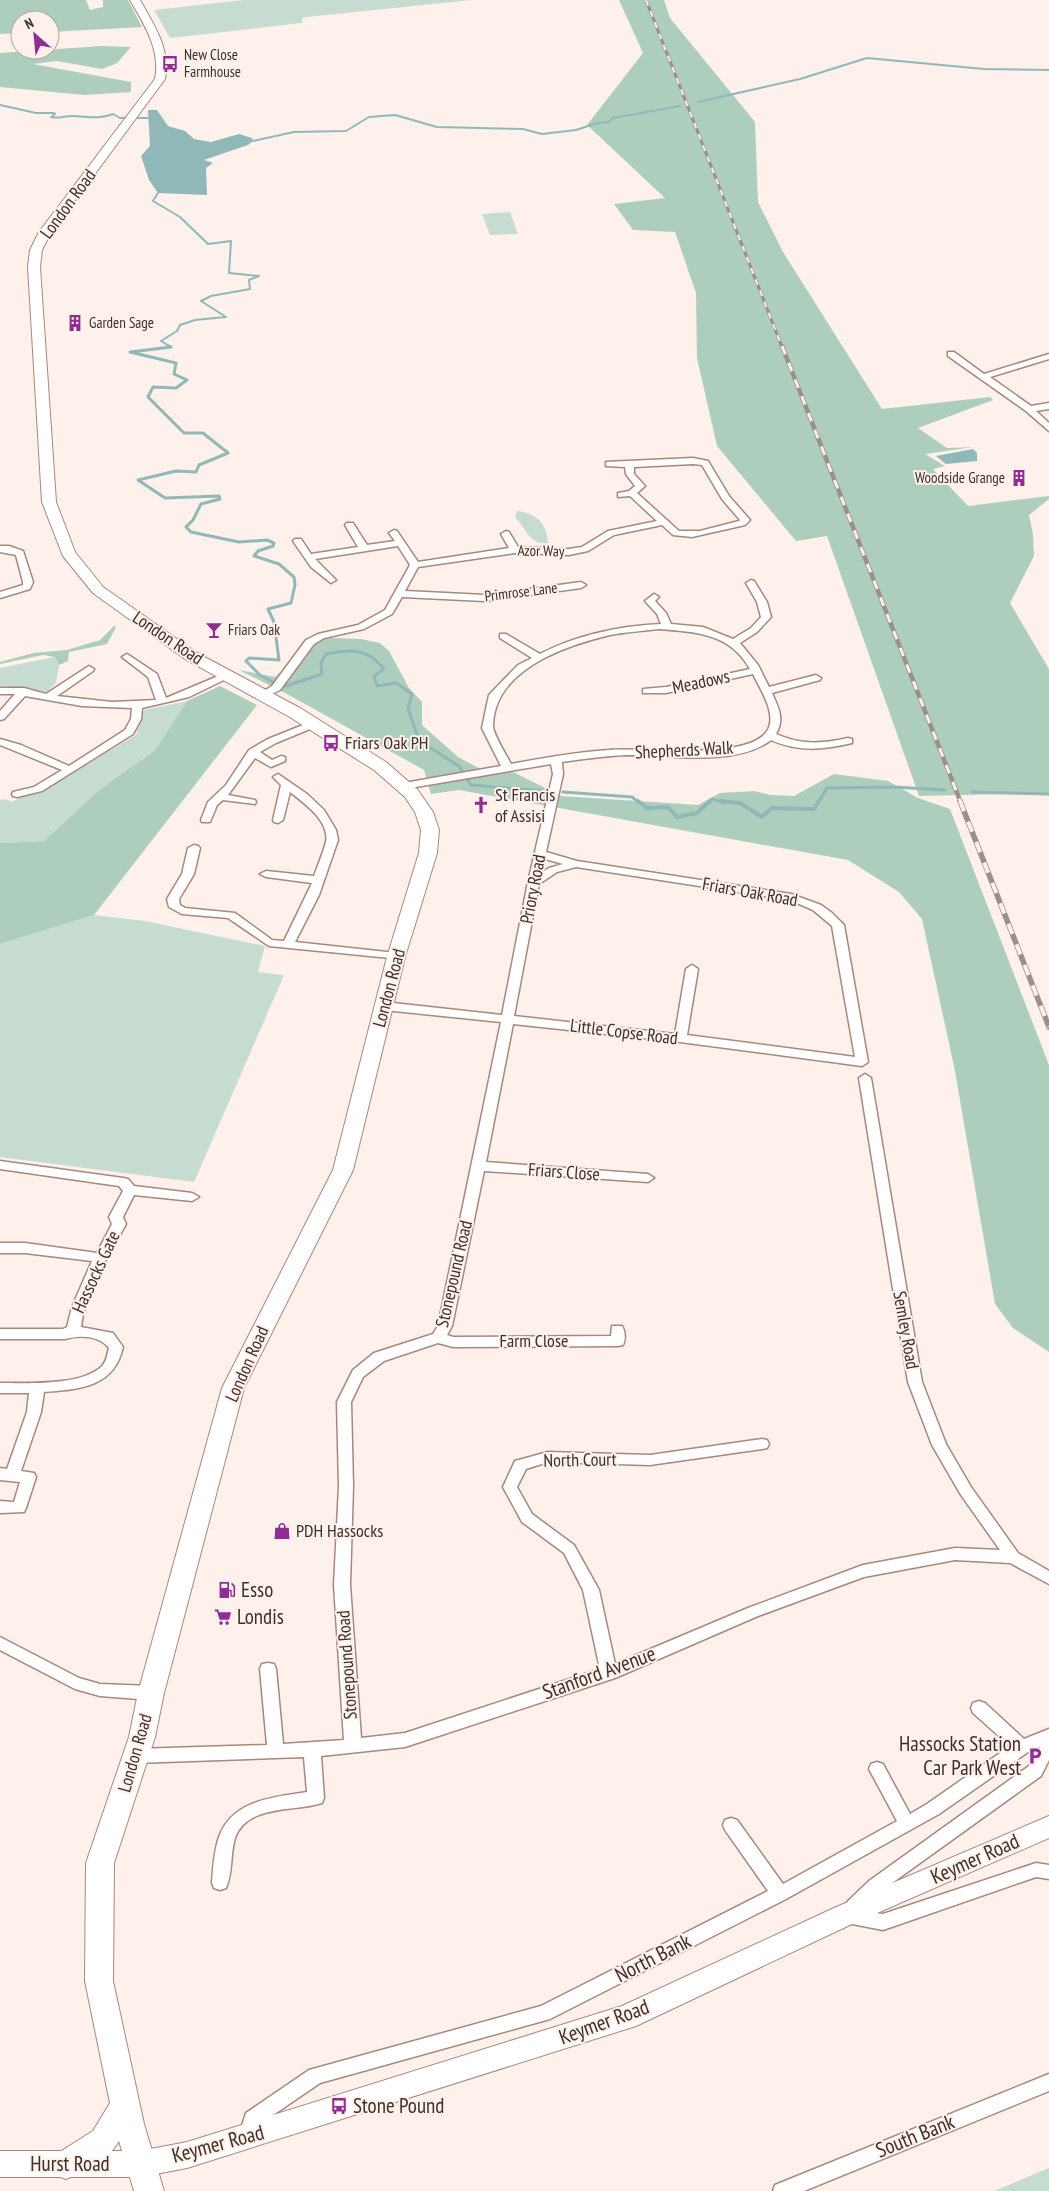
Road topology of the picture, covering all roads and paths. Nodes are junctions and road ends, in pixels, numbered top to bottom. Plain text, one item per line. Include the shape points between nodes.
1 (135, 0) edge
2 (951, 354) dead end
3 (1046, 359) edge
4 (982, 377) junction
5 (1049, 406) edge
6 (1028, 409) junction
7 (1049, 428) edge
8 (609, 464) dead end
9 (629, 465) junction
10 (632, 493) junction
11 (621, 495) dead end
12 (350, 525) dead end
13 (667, 525) junction
14 (394, 533) dead end
15 (506, 534) dead end
16 (298, 541) dead end
17 (400, 543) junction
18 (364, 548) junction
19 (0, 549) edge
20 (514, 550) junction
21 (308, 557) junction
22 (415, 565) junction
23 (331, 580) dead end
24 (751, 583) dead end
25 (581, 585) dead end
26 (400, 594) junction
27 (0, 595) edge
28 (654, 597) dead end
29 (666, 625) junction
30 (503, 636) dead end
31 (734, 643) junction
32 (127, 657) dead end
33 (538, 658) junction
34 (89, 669) dead end
35 (755, 671) junction
36 (227, 676) junction
37 (816, 678) dead end
38 (274, 688) junction
39 (0, 690) edge
40 (24, 691) junction
41 (648, 691) dead end
42 (766, 691) junction
43 (48, 697) junction
44 (162, 701) junction
45 (137, 704) junction
46 (0, 717) edge
47 (313, 724) junction
48 (771, 736) junction
49 (848, 741) dead end
50 (0, 742) edge
51 (253, 752) junction
52 (281, 759) dead end
53 (556, 759) junction
54 (507, 766) junction
55 (70, 770) junction
56 (404, 786) junction
57 (17, 794) dead end
58 (222, 796) junction
59 (251, 802) dead end
60 (206, 820) dead end
61 (278, 820) dead end
62 (194, 848) dead end
63 (540, 854) junction
64 (576, 864) junction
65 (266, 874) dead end
66 (318, 880) junction
67 (534, 882) junction
68 (288, 945) junction
69 (396, 957) junction
70 (692, 969) dead end
71 (384, 1006) junction
72 (508, 1019) junction
73 (680, 1038) junction
74 (862, 1062) joint
75 (865, 1078) dead end
76 (0, 1165) edge
77 (479, 1166) junction
78 (648, 1178) dead end
79 (130, 1190) junction
80 (192, 1198) dead end
81 (0, 1248) edge
82 (102, 1258) junction
83 (617, 1329) dead end
84 (74, 1330) junction
85 (0, 1334) edge
86 (438, 1338) junction
87 (0, 1388) edge
88 (37, 1388) junction
89 (762, 1444) dead end
90 (6, 1475) edge
91 (0, 1507) edge
92 (1013, 1557) junction
93 (1049, 1578) edge
94 (0, 1643) edge
95 (268, 1669) dead end
96 (609, 1673) junction
97 (151, 1693) junction
98 (979, 1708) dead end
99 (1049, 1736) edge
100 (1049, 1745) edge
101 (353, 1746) junction
102 (1022, 1747) junction
103 (312, 1750) junction
104 (276, 1752) junction
105 (135, 1756) junction
106 (877, 1769) dead end
107 (906, 1822) junction
108 (731, 1825) dead end
109 (1049, 1827) edge
110 (1049, 1872) edge
111 (220, 1882) dead end
112 (780, 1894) junction
113 (843, 1916) junction
114 (1049, 2082) edge
115 (125, 2106) junction
116 (247, 2138) junction
117 (0, 2164) edge
118 (140, 2164) junction
119 (66, 2165) junction
120 (149, 2191) edge
121 (782, 2191) edge

1 - 36 main road, London Road via 163,64 160,79 47,229 36,250 35,292 49,502 68,553 98,590 191,656
2 - 4 street
3 - 4 street
4 - 6 street
5 - 6 street
6 - 7 street
8 - 9 street
9 - 10 street via 630,474 640,486
9 - 13 street via 705,463 725,497 745,520 692,535 676,533
10 - 11 street
10 - 13 street
12 - 18 street
13 - 20 street, Azor Way via 611,533 585,549 569,552
14 - 17 street
15 - 20 street
16 - 21 street
17 - 18 street
17 - 22 street
18 - 21 street
19 - 27 street via 20,554 28,582 27,587
20 - 22 street, Azor Way
21 - 23 street
22 - 26 street
24 - 31 street via 766,617 754,630
25 - 26 street, Primrose Lane via 485,598
26 - 38 street via 389,612 374,622 310,642
28 - 29 street via 650,601
29 - 31 street via 689,626 719,634
29 - 33 street via 621,630
30 - 33 street
31 - 35 street
32 - 44 street via 153,676
33 - 54 street via 513,672 496,691 487,709 486,727 490,741
34 - 43 street via 78,680 67,683
35 - 41 street, Meadows
35 - 42 street
36 - 38 main road, London Road
36 - 44 street
37 - 42 street
38 - 47 main road, London Road
39 - 40 street
40 - 43 street
40 - 46 street
42 - 48 street via 775,714
43 - 45 street via 110,705
44 - 45 street
45 - 55 street via 136,719 129,732
47 - 51 street
47 - 56 main road, London Road via 380,766
48 - 49 street via 789,745 810,748
48 - 53 street, Shepherds Walk via 732,750 609,753
50 - 55 street
51 - 52 street via 271,764
51 - 58 street
53 - 54 street, Shepherds Walk
53 - 63 street, Priory Road via 558,774
54 - 56 street, Shepherds Walk
55 - 57 street via 38,789
56 - 69 main road, London Road via 424,812 430,830 428,853
58 - 59 street
58 - 60 street via 212,804
61 - 66 street via 282,781 317,810 332,832
62 - 68 street via 188,874 172,899 175,907 182,911 231,915 269,943
63 - 64 street, Friars Oak Road
63 - 67 street, Priory Road
64 - 67 street, Friars Oak Road via 554,870
64 - 74 street, Friars Oak Road via 791,897 807,902 831,917 838,926
65 - 66 street
66 - 68 street
67 - 72 street, Priory Road
68 - 69 street
69 - 71 main road, London Road
70 - 73 street
71 - 72 street, Little Copse Road
71 - 97 main road, London Road via 343,1170 233,1388
72 - 73 street, Little Copse Road
72 - 77 street, Stonepound Road
73 - 74 street, Little Copse Road
75 - 92 street, Semley Road via 915,1382 939,1445 971,1498
76 - 79 street via 123,1182
77 - 78 street, Friars Close
77 - 86 street, Stonepound Road via 445,1326
79 - 80 street
79 - 82 street, Hassocks Gate via 116,1217 119,1224
81 - 82 street
82 - 84 street, Hassocks Gate via 79,1304
83 - 86 street, Farm Close via 618,1341 453,1342
84 - 85 street via 65,1334
84 - 88 street, Hassocks Gate via 108,1337 116,1346 111,1366 98,1377 81,1383
86 - 101 street, Stonepound Road via 379,1357 358,1374 344,1402 346,1486 342,1585
87 - 88 street
88 - 90 street via 34,1412
89 - 96 street, North Court via 650,1460 548,1457 520,1465 510,1488 527,1518 569,1549 591,1590
90 - 91 street via 29,1477 18,1508
92 - 93 street, Stanford Avenue
92 - 96 street, Stanford Avenue via 955,1554 863,1571 753,1612
94 - 97 street via 75,1683 100,1690
95 - 104 street
96 - 101 street, Stanford Avenue via 405,1740
97 - 105 main road, London Road
98 - 102 street
99 - 102 street, North Bank
100 - 113 street via 1035,1771 875,1886
101 - 103 street, Stanford Avenue
102 - 107 street, North Bank via 933,1809
103 - 104 street, Stanford Avenue
103 - 111 street via 316,1798 259,1808 242,1817 229,1832
104 - 105 street, Stanford Avenue
105 - 115 main road, London Road via 100,1863 99,1981
106 - 107 street
107 - 112 street, North Bank
108 - 112 street
109 - 113 main road, Keymer Road
110 - 113 street via 1036,1870 882,1922
112 - 116 street, North Bank via 544,2013 315,2076 252,2119
113 - 116 main road, Keymer Road via 627,2017
114 - 121 street, South Bank
115 - 118 main road, London Road
115 - 119 main road via 103,2141
116 - 118 main road, Keymer Road
117 - 119 main road, Hurst Road
118 - 119 main road, Hurst Road
118 - 120 main road, London Road

